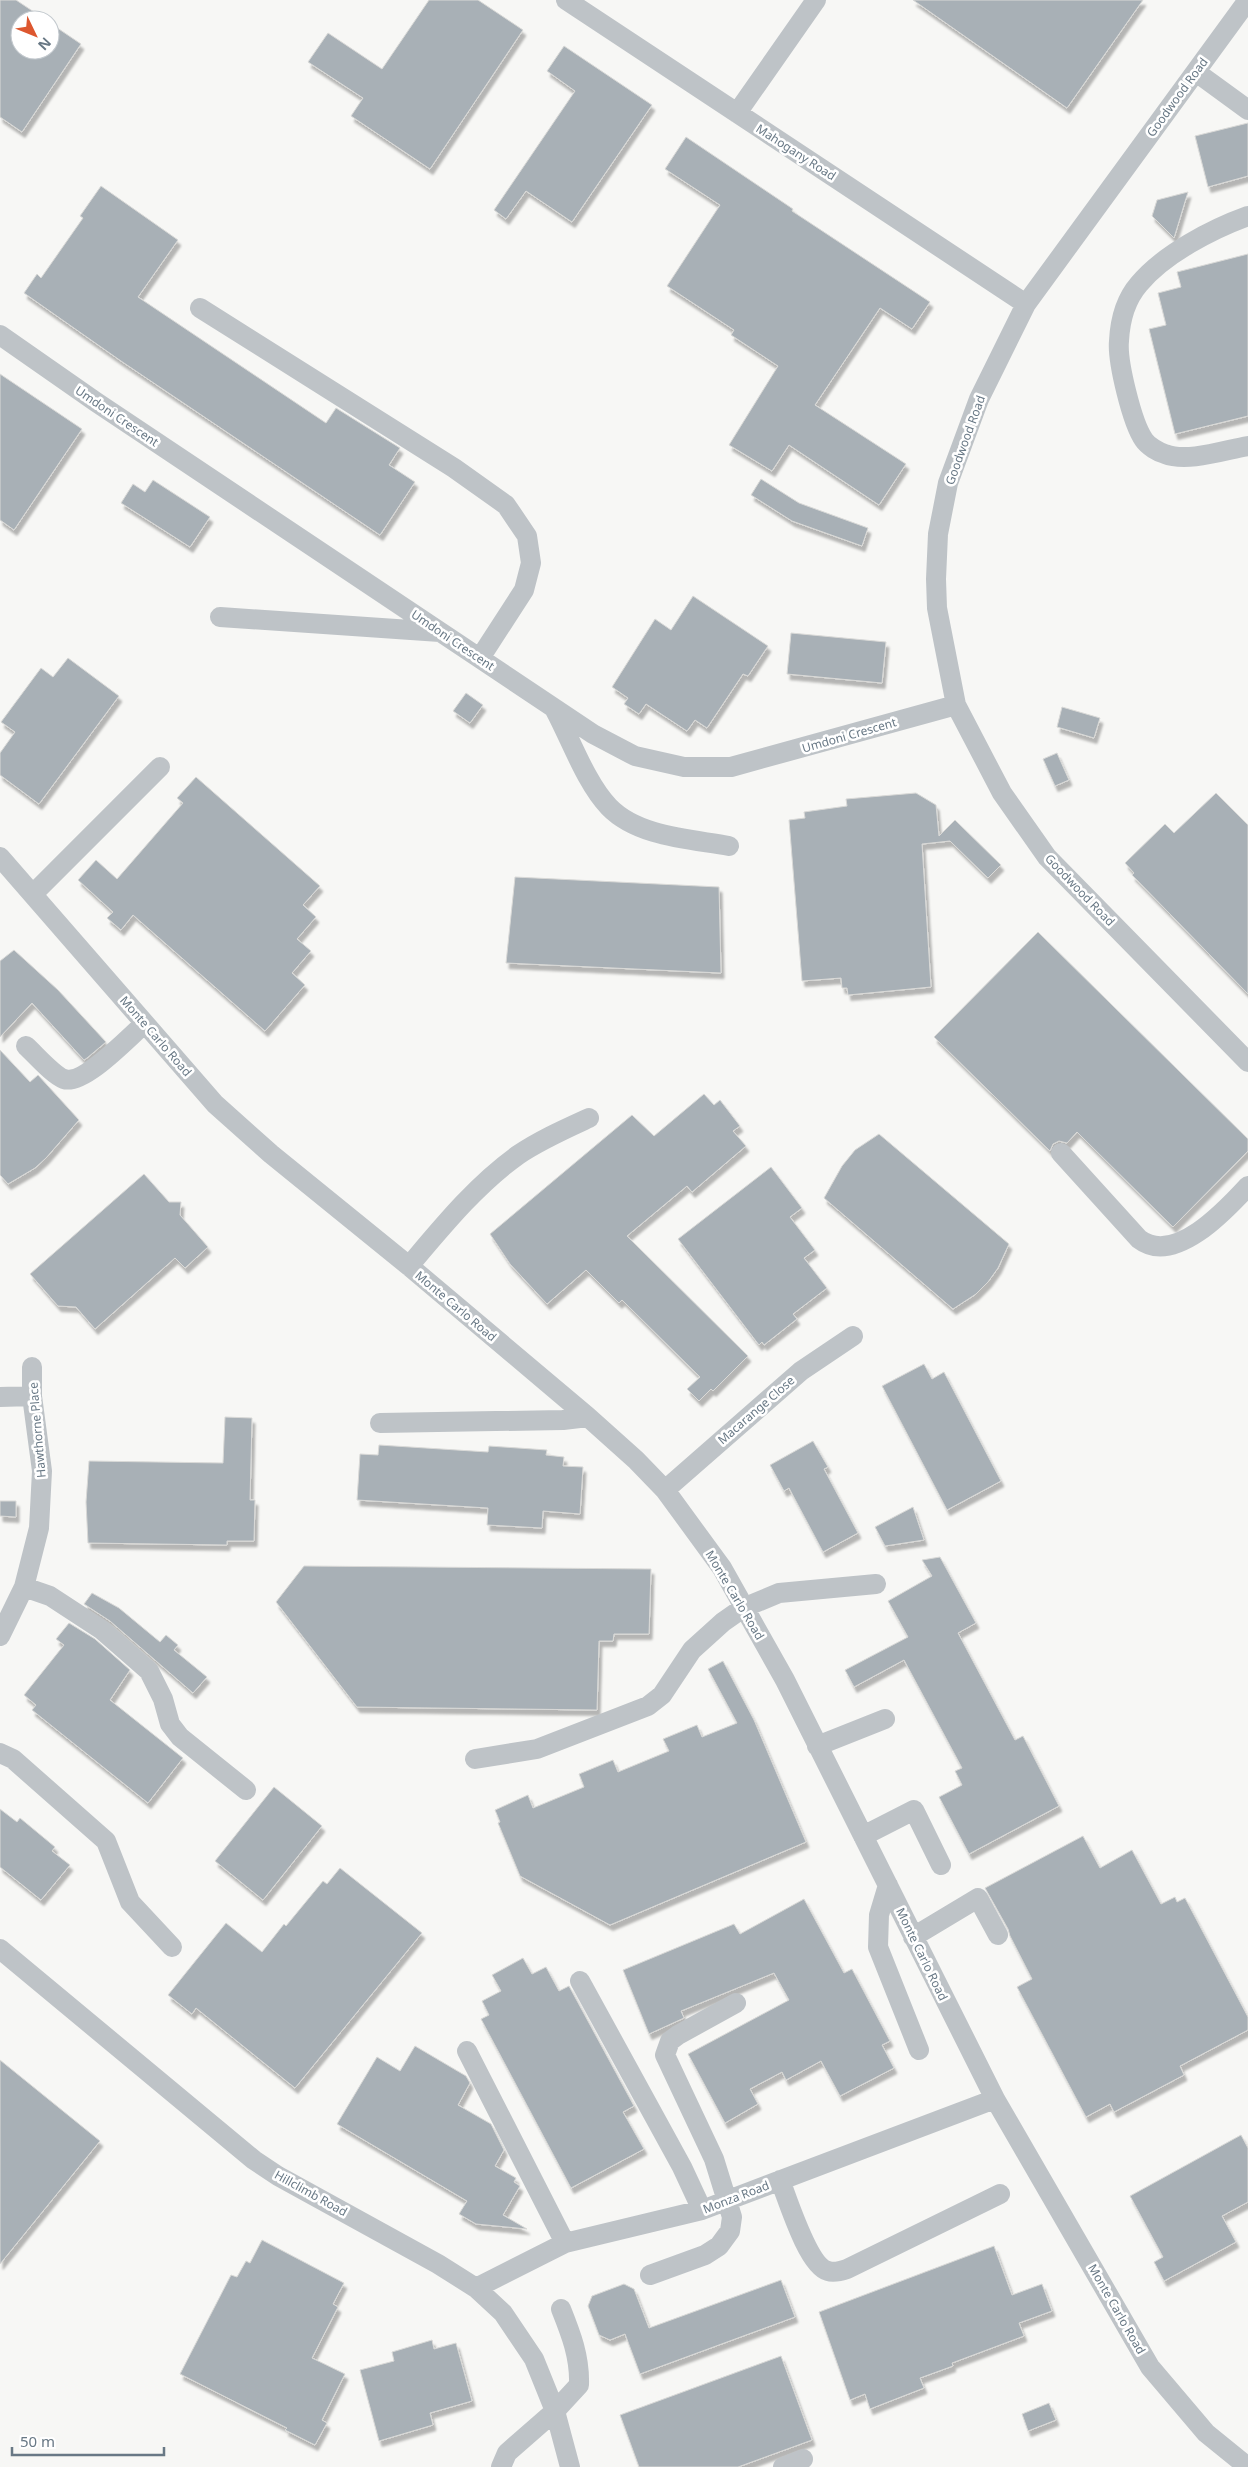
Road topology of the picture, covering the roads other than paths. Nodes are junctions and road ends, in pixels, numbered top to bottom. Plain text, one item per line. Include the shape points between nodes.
1 (566, 0) edge
2 (816, 0) edge
3 (1248, 0) edge
4 (1196, 72) junction
5 (1248, 110) edge
6 (737, 113) junction
7 (1248, 216) edge
8 (1026, 304) junction
9 (200, 308) dead end
10 (0, 335) edge
11 (1248, 446) edge
12 (220, 616) dead end
13 (442, 633) junction
14 (480, 658) junction
15 (956, 705) junction
16 (554, 708) junction
17 (160, 767) dead end
18 (729, 846) dead end
19 (2, 865) edge
20 (33, 894) junction
21 (144, 1024) junction
22 (26, 1046) dead end
23 (1248, 1062) edge
24 (589, 1118) dead end
25 (1062, 1153) dead end
26 (1248, 1186) edge
27 (409, 1266) junction
28 (853, 1336) dead end
29 (32, 1367) dead end
30 (32, 1396) junction
31 (0, 1397) edge
32 (588, 1417) junction
33 (380, 1423) dead end
34 (665, 1490) junction
35 (876, 1584) dead end
36 (24, 1587) junction
37 (743, 1608) junction
38 (0, 1636) edge
39 (885, 1719) dead end
40 (817, 1746) junction
41 (0, 1753) edge
42 (475, 1759) dead end
43 (246, 1790) dead end
44 (863, 1836) junction
45 (941, 1865) dead end
46 (888, 1885) junction
47 (998, 1935) dead end
48 (913, 1937) junction
49 (172, 1947) dead end
50 (0, 1949) edge
51 (580, 1981) dead end
52 (736, 2003) dead end
53 (919, 2050) dead end
54 (467, 2051) dead end
55 (995, 2099) junction
56 (780, 2180) junction
57 (1000, 2194) dead end
58 (727, 2200) junction
59 (702, 2210) junction
60 (565, 2243) junction
61 (650, 2275) dead end
62 (476, 2288) junction
63 (561, 2308) dead end
64 (555, 2411) junction
65 (804, 2458) dead end
66 (502, 2467) edge
67 (570, 2467) edge
68 (783, 2467) edge
69 (1248, 2467) edge

1 - 6 street, Mahogany Road
2 - 6 street
3 - 4 street, Goodwood Road
4 - 5 street
4 - 8 street, Goodwood Road
6 - 8 street, Mahogany Road
7 - 11 street via 1196,240 1155,268 1129,298 1118,343 1126,393 1144,441 1166,455 1180,458
8 - 15 street, Goodwood Road via 979,399 948,483 938,534 937,608
9 - 14 street via 454,468 506,505 527,536 531,563 524,590
10 - 13 street, Umdoni Crescent
12 - 13 street
13 - 14 street, Umdoni Crescent
14 - 16 street, Umdoni Crescent
15 - 16 street, Umdoni Crescent via 731,767 684,767 635,756
15 - 23 street, Goodwood Road via 1002,794 1047,857
16 - 18 street via 596,790 610,808 623,818 663,834
17 - 20 street
19 - 20 street, Monte Carlo Road
20 - 21 street, Monte Carlo Road
21 - 22 street via 99,1064 74,1080 62,1078
21 - 27 street, Monte Carlo Road via 214,1104 270,1154
24 - 27 street via 527,1150 495,1173
25 - 26 street via 1138,1239 1158,1248 1185,1240
27 - 32 street, Monte Carlo Road
28 - 34 street, Macarange Close via 801,1370
29 - 30 street, Hawthorne Place
30 - 31 street
30 - 36 street, Hawthorne Place via 42,1471 39,1528
32 - 33 street
32 - 34 street, Monte Carlo Road
34 - 37 street, Monte Carlo Road via 722,1568
35 - 37 street via 779,1593
36 - 38 street, Hawthorne Place
36 - 43 street via 50,1596 102,1630 149,1671 163,1699 170,1724 180,1737
37 - 40 street, Monte Carlo Road via 785,1680
37 - 42 street via 692,1650 662,1695 648,1706 537,1749
39 - 40 street
40 - 44 street, Monte Carlo Road
41 - 49 street via 13,1759 106,1842 130,1902
44 - 45 street via 914,1810
44 - 46 street, Monte Carlo Road
46 - 48 street, Monte Carlo Road
46 - 53 street via 879,1915 878,1947
47 - 48 street via 978,1898
48 - 55 street, Monte Carlo Road
50 - 62 street, Hillclimb Road via 254,2160
51 - 59 street
52 - 58 street via 678,2035 665,2055 714,2158
54 - 60 street
55 - 56 street, Monza Road
55 - 69 street, Monte Carlo Road via 1150,2367 1206,2433
56 - 57 street via 810,2254 822,2268 831,2272 847,2269
56 - 58 street, Monza Road
58 - 59 street, Monza Road
58 - 61 street via 732,2217 730,2231 719,2246 705,2255
59 - 60 street, Monza Road
60 - 62 street, Monza Road
62 - 64 street, Hillclimb Road via 503,2313 534,2359
63 - 64 street via 576,2347 579,2372 578,2385
64 - 66 street via 507,2453
64 - 67 street, Hillclimb Road
65 - 68 street

